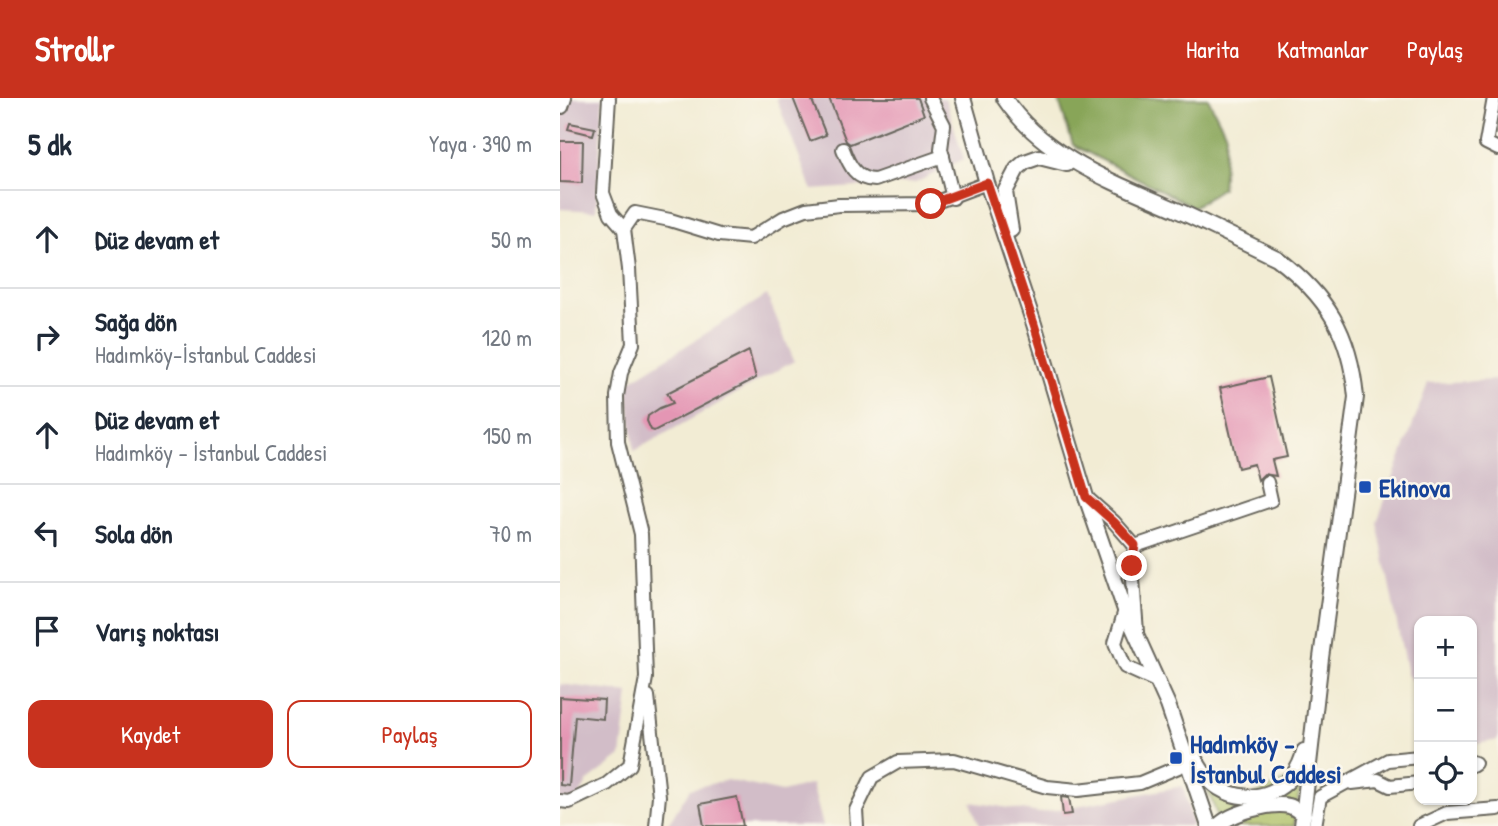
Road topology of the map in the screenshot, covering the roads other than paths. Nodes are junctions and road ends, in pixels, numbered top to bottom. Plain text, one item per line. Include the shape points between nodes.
1 (609, 98) edge
2 (930, 98) edge
3 (962, 98) edge
4 (1004, 98) edge
5 (1494, 98) edge
6 (1494, 122) edge
7 (1492, 146) edge
8 (843, 149) dead end
9 (943, 156) junction
10 (1101, 176) junction
11 (987, 183) junction
12 (953, 198) junction
13 (624, 229) junction
14 (1034, 324) junction
15 (1267, 482) dead end
16 (1086, 497) junction
17 (1135, 545) junction
18 (1125, 610) junction
19 (1138, 639) junction
20 (646, 678) junction
21 (1156, 681) junction
22 (1168, 705) junction
23 (1315, 706) junction
24 (1414, 757) edge
25 (1188, 763) junction
26 (1414, 776) edge
27 (1378, 780) junction
28 (1345, 784) junction
29 (1414, 784) edge
30 (560, 801) edge
31 (1498, 809) edge
32 (1303, 820) edge
33 (656, 826) edge
34 (858, 826) edge
35 (1209, 826) edge
36 (1218, 826) edge
37 (1315, 826) edge
38 (1419, 826) edge

1 - 13 street via 603,193 611,214
2 - 9 street via 944,125
3 - 11 main road
4 - 10 main road via 1021,120 1059,153
5 - 6 street
6 - 7 street
8 - 9 street via 852,169 869,180
9 - 12 street
10 - 14 main road via 1039,157 1021,165 1009,182 1007,212
10 - 23 main road via 1277,258 1319,295 1345,344 1356,397
11 - 12 street
11 - 14 main road
12 - 13 street via 931,204 806,209 751,238 719,235 635,213
13 - 20 street via 633,344 617,396 618,442 641,534
14 - 16 main road
15 - 17 street via 1271,500
16 - 17 street
16 - 18 main road
17 - 19 street via 1132,566
18 - 19 main road
18 - 21 street via 1115,643 1125,667
19 - 21 main road
20 - 30 street via 630,765 607,784 569,802
20 - 33 street via 659,796
21 - 22 main road
22 - 23 main road via 1206,777 1220,789 1252,797 1272,793 1296,772
22 - 25 main road
23 - 32 main road
24 - 28 street via 1388,760
25 - 34 street via 1140,783 1078,790 1047,787 954,760 898,762 872,777 856,810
25 - 35 main road
26 - 27 street
27 - 28 street
27 - 29 street via 1390,786
28 - 37 street via 1320,797
31 - 38 street via 1447,813
32 - 36 main road via 1291,806 1266,807 1240,813

